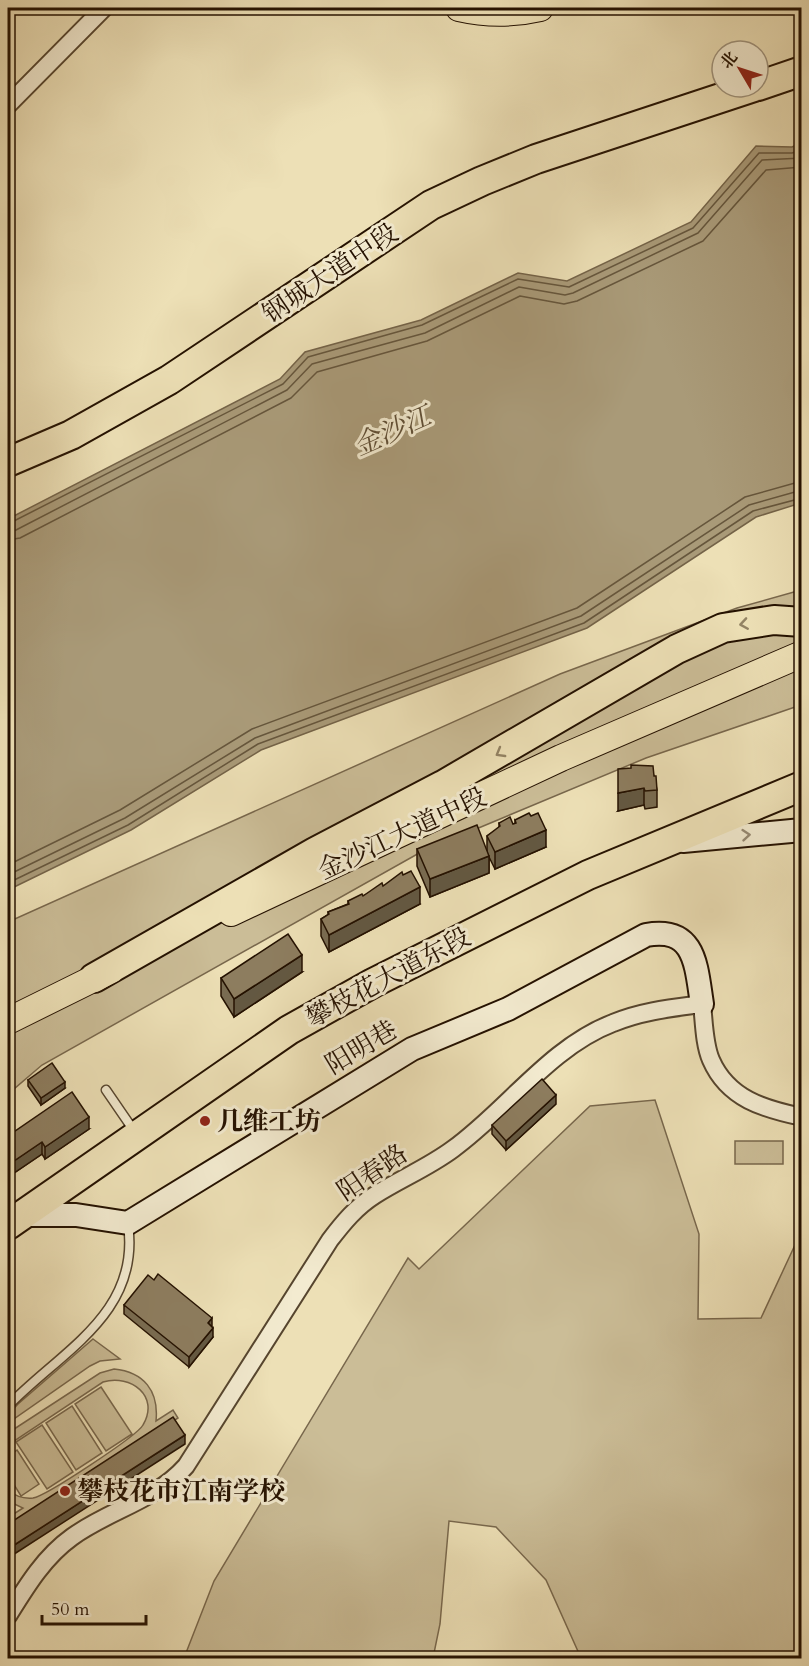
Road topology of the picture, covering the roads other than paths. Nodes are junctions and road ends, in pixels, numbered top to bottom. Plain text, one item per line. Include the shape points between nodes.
1 (105, 8) edge
2 (459, 8) edge
3 (540, 8) edge
4 (801, 71) edge
5 (770, 82) edge
6 (719, 99) edge
7 (8, 105) edge
8 (8, 462) edge
9 (801, 622) edge
10 (801, 654) edge
11 (801, 775) edge
12 (801, 786) edge
13 (764, 796) junction
14 (801, 830) edge
15 (667, 842) junction
16 (176, 935) junction
17 (94, 978) joint
18 (702, 1004) junction
19 (8, 1021) edge
20 (106, 1090) dead end
21 (801, 1117) edge
22 (130, 1125) junction
23 (11, 1217) edge
24 (128, 1223) junction
25 (8, 1406) edge
26 (8, 1616) edge

1 - 7 street
2 - 3 main road via 479,12
4 - 5 highway
6 - 8 highway, 钢城大道中段 via 536,159 432,205 169,380 71,435
9 -> 16 highway via 774,620 723,628 677,650
10 - 16 main road, 金沙江大道中段 via 561,758
11 - 13 highway
12 - 13 highway, 攀枝花大道东段
13 - 15 highway, 攀枝花大道东段
13 - 22 highway, 攀枝花大道东段 via 584,862 418,942 260,1035
15 -> 14 street
15 - 23 highway, 攀枝花大道东段 via 588,875 451,942 289,1030
16 - 17 highway
17 - 19 main road
18 - 21 street via 710,1058 723,1081 742,1098
18 - 24 street, 阳明巷 via 691,950 679,936 663,932 646,935 508,1009 412,1048
18 - 26 street, 阳春路 via 646,1012 611,1023 583,1039 470,1137 373,1196 348,1216 186,1466 157,1492 72,1537 50,1556
20 - 22 lane
22 - 23 highway, 攀枝花大道东段
23 - 24 street via 76,1215
24 - 25 lane via 129,1265 109,1309

